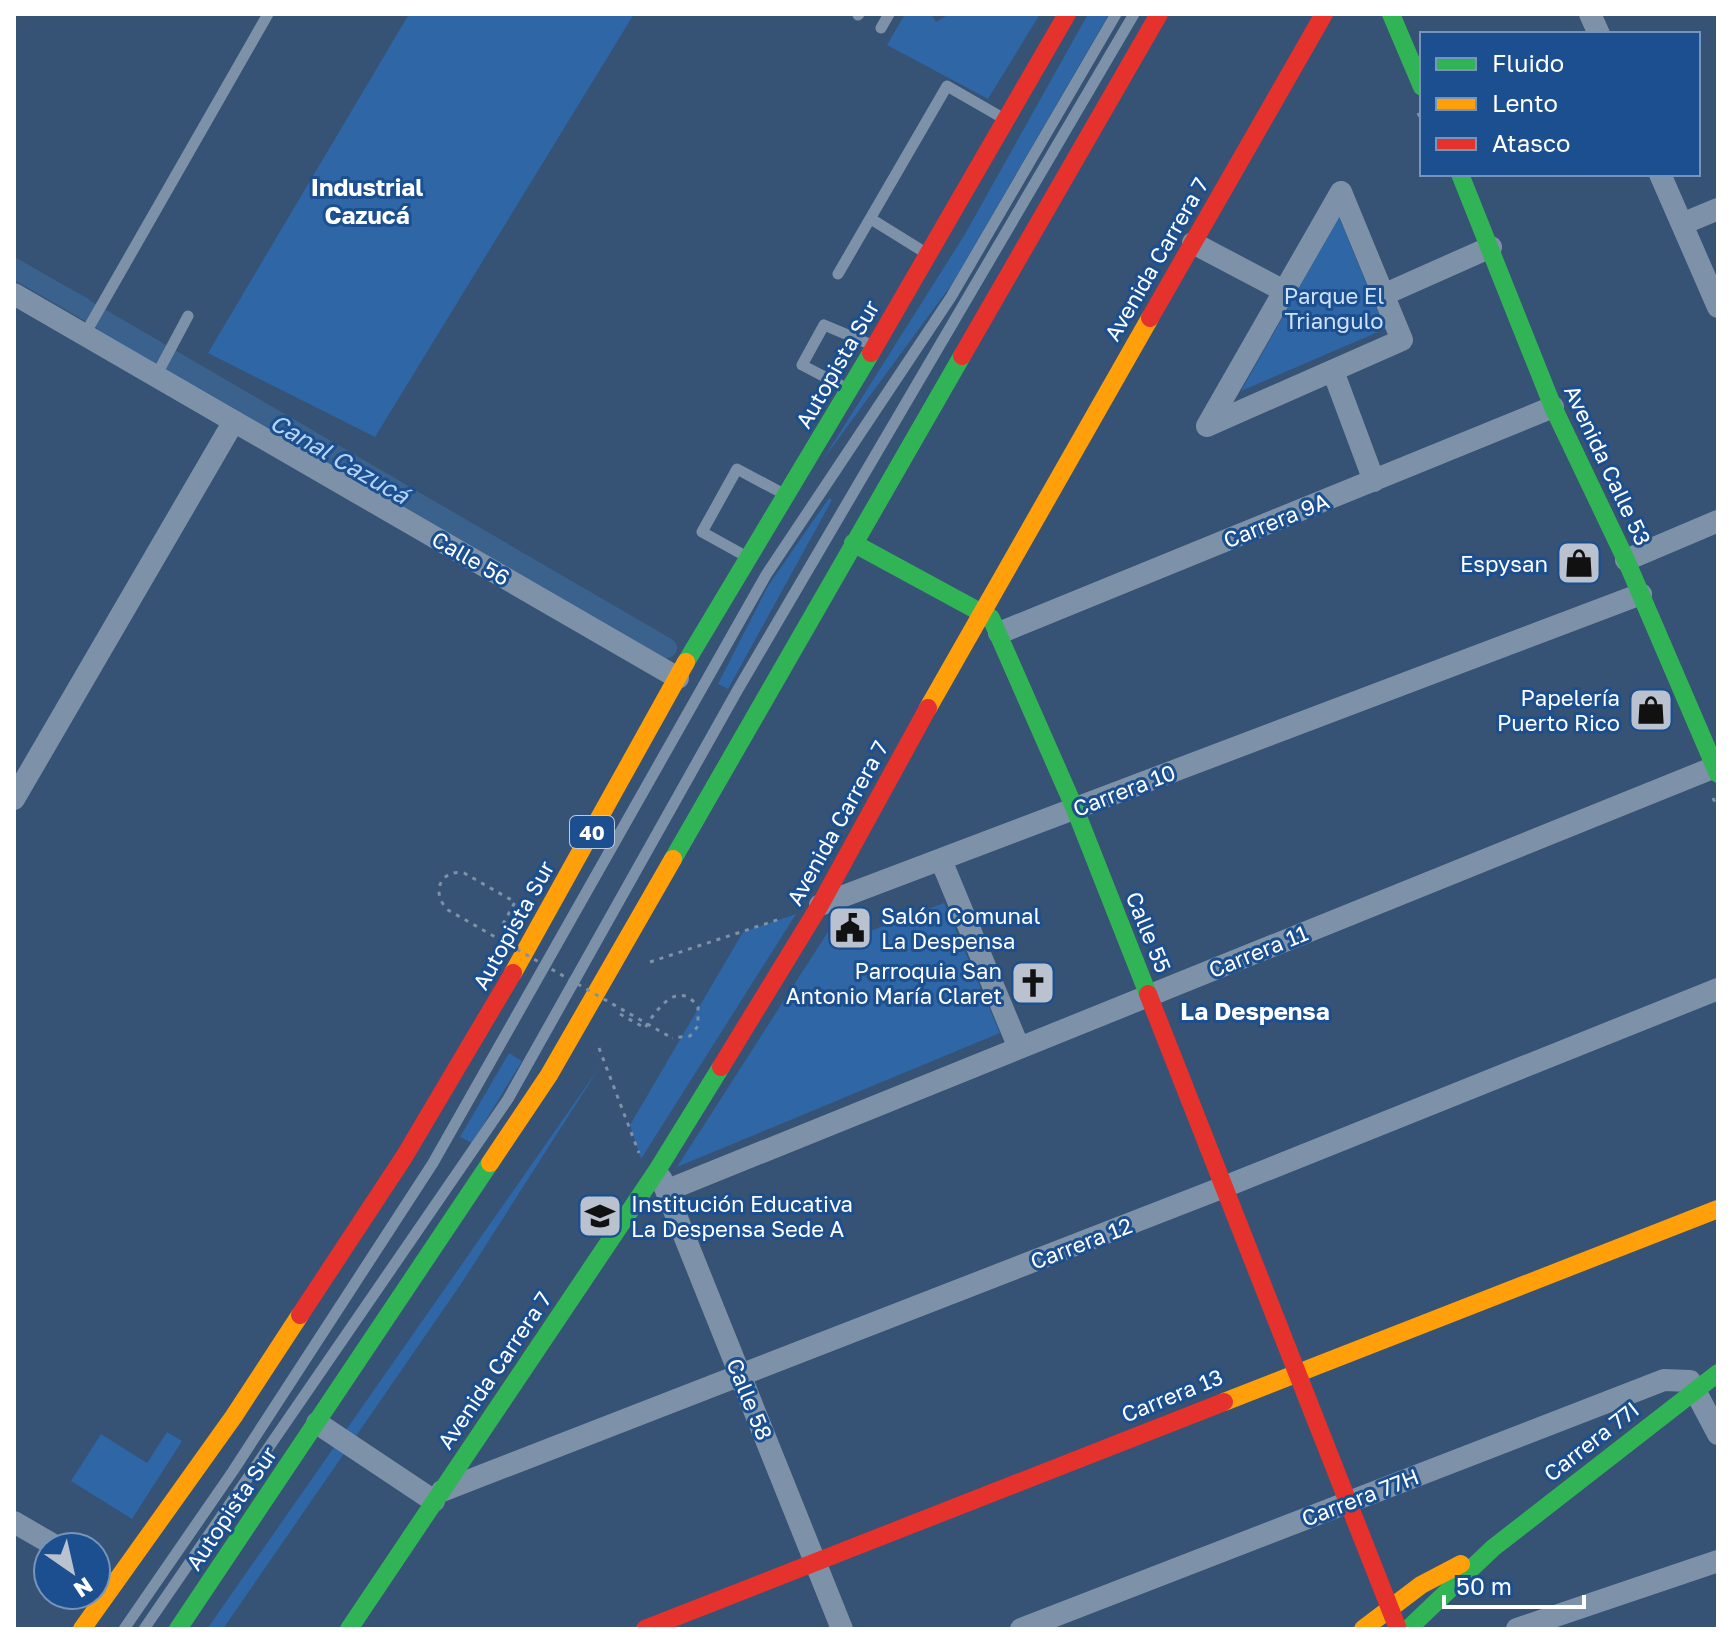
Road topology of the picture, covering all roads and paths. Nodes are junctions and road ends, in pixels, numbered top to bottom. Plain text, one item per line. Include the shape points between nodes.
1 (268, 14) edge
2 (889, 14) edge
3 (1067, 14) edge
4 (1116, 14) edge
5 (1134, 14) edge
6 (1159, 14) edge
7 (1324, 14) edge
8 (1391, 14) edge
9 (881, 28) dead end
10 (1420, 82) edge
11 (1006, 120) junction
12 (1461, 176) edge
13 (1661, 176) edge
14 (1718, 209) edge
15 (871, 219) junction
16 (1682, 224) junction
17 (1193, 243) junction
18 (1491, 247) junction
19 (928, 254) junction
20 (838, 274) dead end
21 (1284, 291) junction
22 (14, 294) edge
23 (1383, 295) junction
24 (1718, 307) edge
25 (188, 316) dead end
26 (87, 328) junction
27 (875, 346) junction
28 (158, 371) junction
29 (1333, 371) junction
30 (850, 390) junction
31 (1553, 407) junction
32 (234, 421) junction
33 (1374, 481) junction
34 (786, 495) junction
35 (1718, 521) edge
36 (853, 543) junction
37 (747, 557) junction
38 (1626, 560) junction
39 (1641, 594) junction
40 (981, 612) junction
41 (999, 633) junction
42 (678, 678) junction
43 (1716, 771) edge
44 (14, 799) edge
45 (1075, 809) junction
46 (941, 860) junction
47 (820, 905) junction
48 (787, 916) dead end
49 (503, 924) dead end
50 (646, 964) dead end
51 (1718, 989) edge
52 (1149, 996) junction
53 (585, 1011) junction
54 (645, 1028) dead end
55 (1019, 1048) junction
56 (659, 1180) junction
57 (1224, 1187) junction
58 (1718, 1209) edge
59 (1297, 1371) junction
60 (1718, 1373) edge
61 (741, 1375) junction
62 (1697, 1389) junction
63 (317, 1423) junction
64 (1718, 1434) edge
65 (438, 1496) junction
66 (1348, 1501) junction
67 (14, 1522) edge
68 (32, 1532) edge
69 (1493, 1548) junction
70 (1718, 1561) edge
71 (815, 1562) junction
72 (112, 1578) edge
73 (117, 1581) junction
74 (1390, 1609) junction
75 (82, 1629) edge
76 (124, 1629) edge
77 (144, 1629) edge
78 (178, 1629) edge
79 (349, 1629) edge
80 (645, 1629) edge
81 (842, 1629) edge
82 (1021, 1629) edge
83 (1363, 1629) edge
84 (1398, 1629) edge
85 (1408, 1629) edge
86 (1517, 1629) edge

1 - 26 lane
2 - 9 lane
3 - 11 main road, Autopista Sur / 40
4 - 76 lane via 951,297 766,575 433,1163
5 - 77 lane via 737,691 508,1099
6 - 36 main road, Autopista Sur
7 - 17 main road, Avenida Carrera 7
8 - 10 main road
11 - 15 lane via 947,86
11 - 19 main road, Autopista Sur / 40
12 - 18 main road, Avenida Calle 53
13 - 16 street
14 - 16 street
15 - 19 lane
15 - 20 lane
16 - 24 street
17 - 21 street
17 - 40 main road, Avenida Carrera 7
18 - 23 street
18 - 31 main road, Avenida Calle 53
19 - 27 main road, Autopista Sur / 40
21 - 23 street via 1341,192
21 - 29 street via 1207,426
22 - 26 street, Calle 56
23 - 29 street via 1402,340
25 - 28 lane
26 - 28 street, Calle 56
27 - 30 main road, Autopista Sur / 40
27 - 30 lane via 824,325 802,365
28 - 32 street, Calle 56
29 - 33 street
30 - 34 main road, Autopista Sur / 40
31 - 33 street, Carrera 9A
31 - 38 main road, Avenida Calle 53
32 - 42 street, Calle 56
32 - 44 street
33 - 41 street, Carrera 9A
34 - 37 main road, Autopista Sur / 40
34 - 37 lane via 737,469 702,532
35 - 38 street
36 - 40 main road, Calle 55
36 - 53 main road, Autopista Sur
37 - 42 main road, Autopista Sur / 40
38 - 39 main road, Avenida Calle 53
39 - 43 main road, Avenida Calle 53
39 - 45 street, Carrera 10
40 - 41 main road, Calle 55
40 - 47 main road, Avenida Carrera 7
41 - 45 main road, Calle 55
42 - 73 main road, Autopista Sur / 40 via 396,1171
43 - 52 street, Carrera 11
45 - 46 street, Carrera 10
45 - 52 main road, Calle 55
46 - 47 street, Carrera 10
46 - 55 street
47 - 56 main road, Avenida Carrera 7
48 - 50 path
49 - 54 path, bridge via 515,902 464,873 442,878 437,888 448,910 543,965 617,1006 645,1022 658,1030 672,1038 690,1036 700,1013 688,997 673,996 660,1005 652,1017
51 - 57 street, Carrera 12
52 - 55 street, Carrera 11
52 - 57 main road, Calle 55
53 - 56 path
53 - 63 main road, Autopista Sur via 509,1137
55 - 56 street, Carrera 11
56 - 61 street, Calle 58
56 - 65 main road, Avenida Carrera 7
57 - 59 main road, Calle 55
57 - 61 street, Carrera 12
58 - 59 main road, Carrera 13
59 - 66 main road, Calle 55
59 - 71 main road, Carrera 13
60 - 62 main road, Carrera 77I
61 - 65 street, Carrera 12
61 - 71 street, Calle 58
62 - 64 street
62 - 66 street, Carrera 77H via 1681,1378 1664,1380
62 - 69 main road, Carrera 77I
63 - 65 street
63 - 78 main road, Autopista Sur
65 - 79 main road, Avenida Carrera 7
66 - 74 main road, Calle 55
66 - 82 street, Carrera 77H
67 - 68 street
69 - 74 main road, Carrera 77I via 1421,1585
69 - 85 main road, Carrera 77I
70 - 86 street
71 - 80 main road, Carrera 13
71 - 81 street, Calle 58
72 - 73 street
73 - 75 main road, Autopista Sur / 40
74 - 83 main road, Carrera 77I
74 - 84 main road, Calle 55

